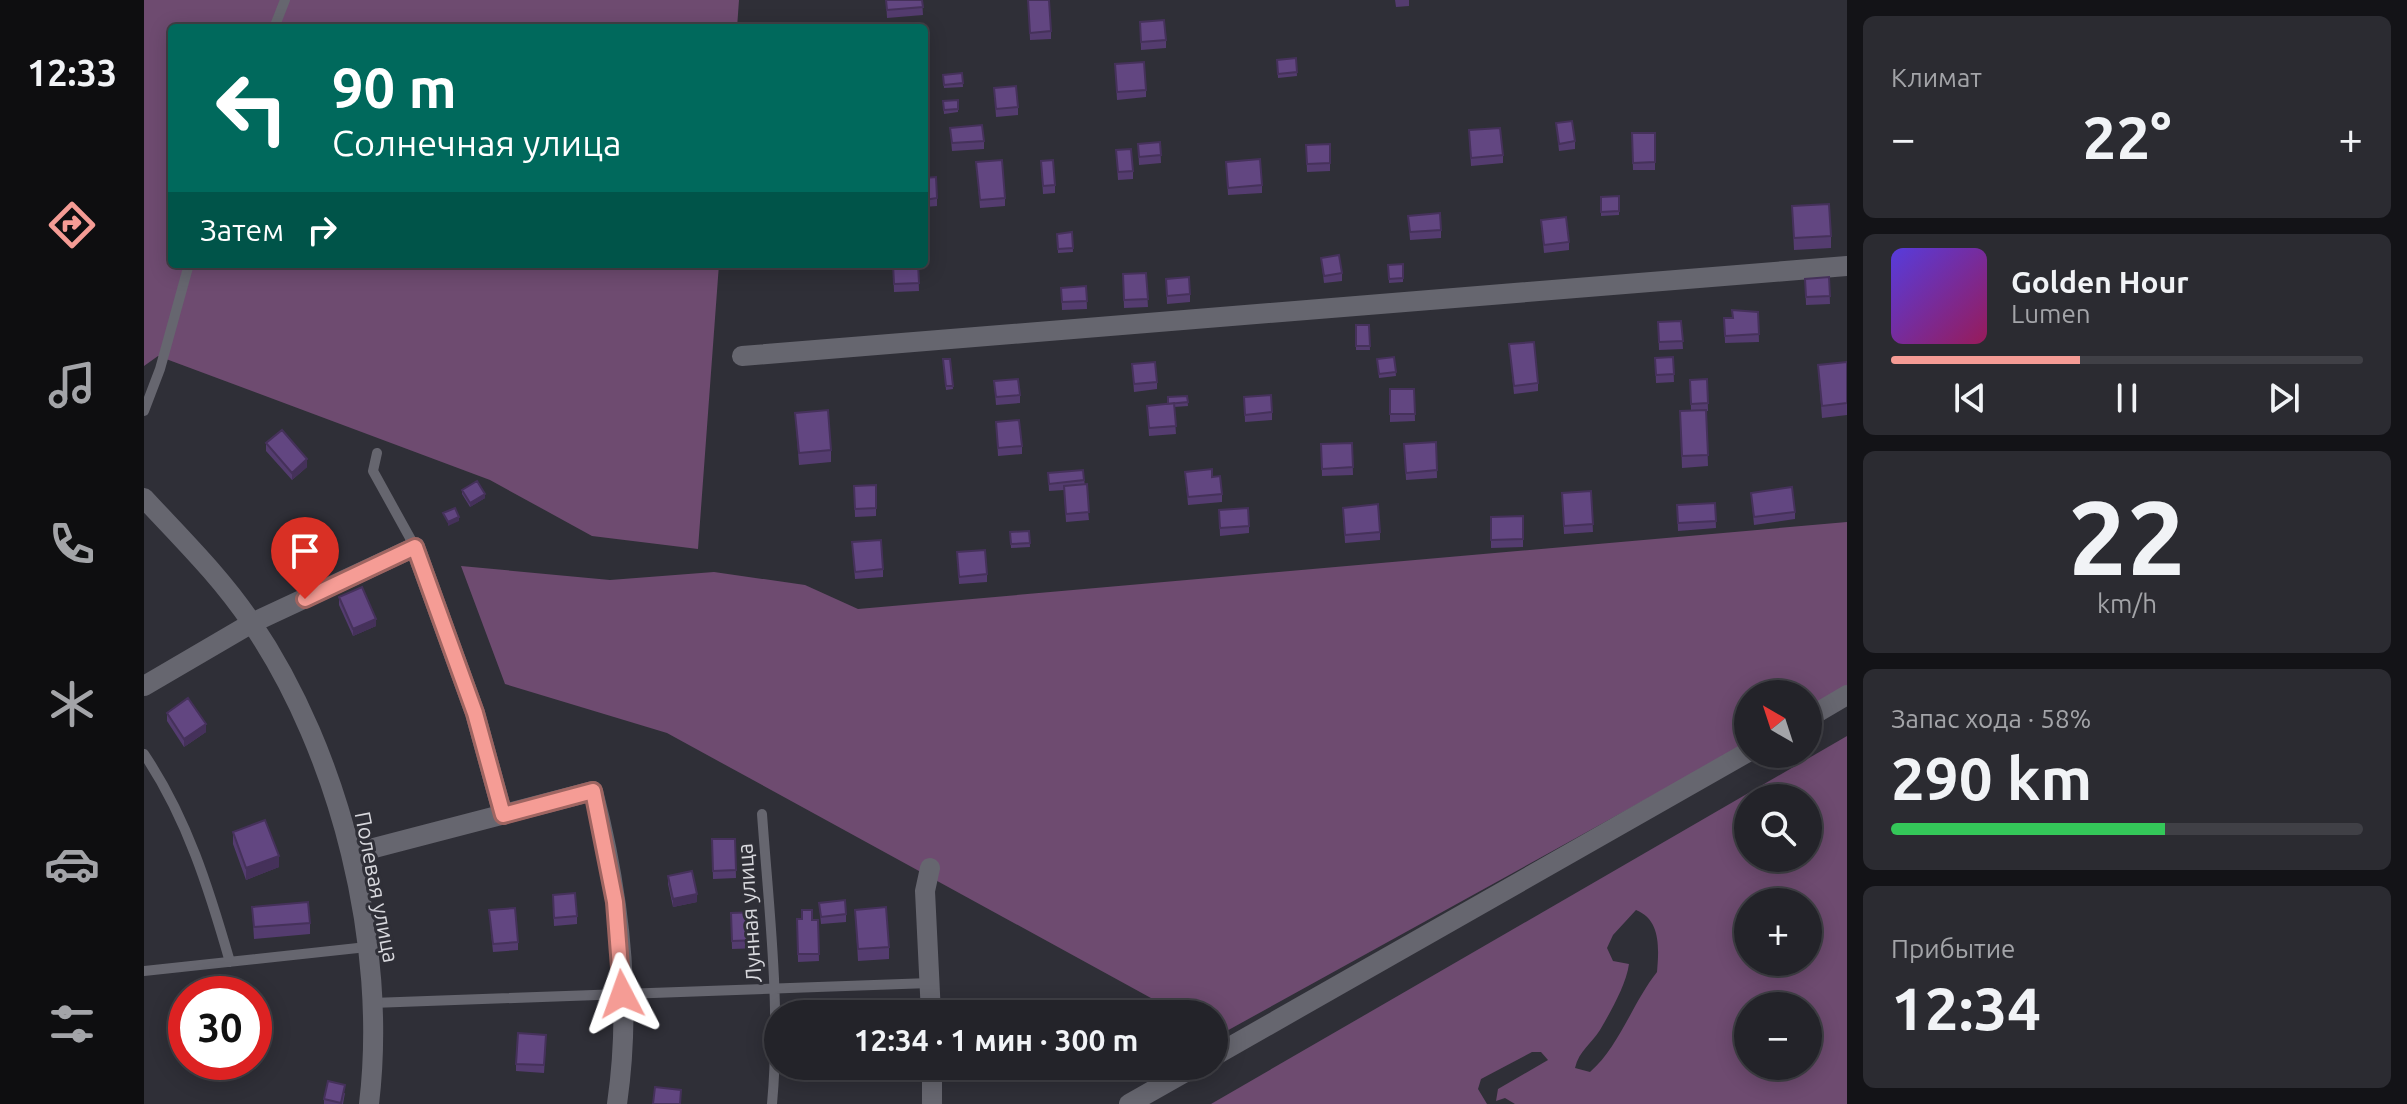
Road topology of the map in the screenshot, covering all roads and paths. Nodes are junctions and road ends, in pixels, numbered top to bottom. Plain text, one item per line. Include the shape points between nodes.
1 (285, 0) edge
2 (276, 24) edge
3 (1847, 266) edge
4 (188, 268) edge
5 (742, 356) dead end
6 (144, 411) edge
7 (377, 453) dead end
8 (144, 498) edge
9 (415, 547) junction
10 (252, 623) junction
11 (144, 686) edge
12 (1847, 695) edge
13 (1822, 710) edge
14 (144, 754) edge
15 (1734, 760) edge
16 (762, 814) dead end
17 (503, 815) junction
18 (351, 854) junction
19 (930, 868) dead end
20 (367, 947) junction
21 (230, 962) junction
22 (144, 971) edge
23 (930, 983) junction
24 (775, 987) junction
25 (622, 994) junction
26 (931, 1000) edge
27 (372, 1003) junction
28 (1228, 1048) edge
29 (932, 1080) edge
30 (1171, 1080) edge
31 (369, 1104) edge
32 (617, 1104) edge
33 (772, 1104) edge
34 (932, 1104) edge
35 (1129, 1104) edge

1 - 2 lane
3 - 5 street
4 - 6 lane
7 - 9 lane via 373,471
8 - 10 street, Полевая улица via 210,568
9 - 10 street
9 - 17 street via 475,713
10 - 11 street
10 - 18 street, Полевая улица via 314,742
12 - 13 street
14 - 21 lane via 188,834
15 - 28 street
16 - 24 lane, Лунная улица
17 - 18 street
17 - 25 street via 593,791 615,902
18 - 20 street, Полевая улица
19 - 23 street via 925,891
20 - 21 lane
20 - 27 street, Полевая улица
21 - 22 lane
23 - 24 lane
23 - 26 street
24 - 25 lane
24 - 33 lane, Лунная улица
25 - 27 lane
25 - 32 street
27 - 31 street, Полевая улица
29 - 34 street
30 - 35 street

